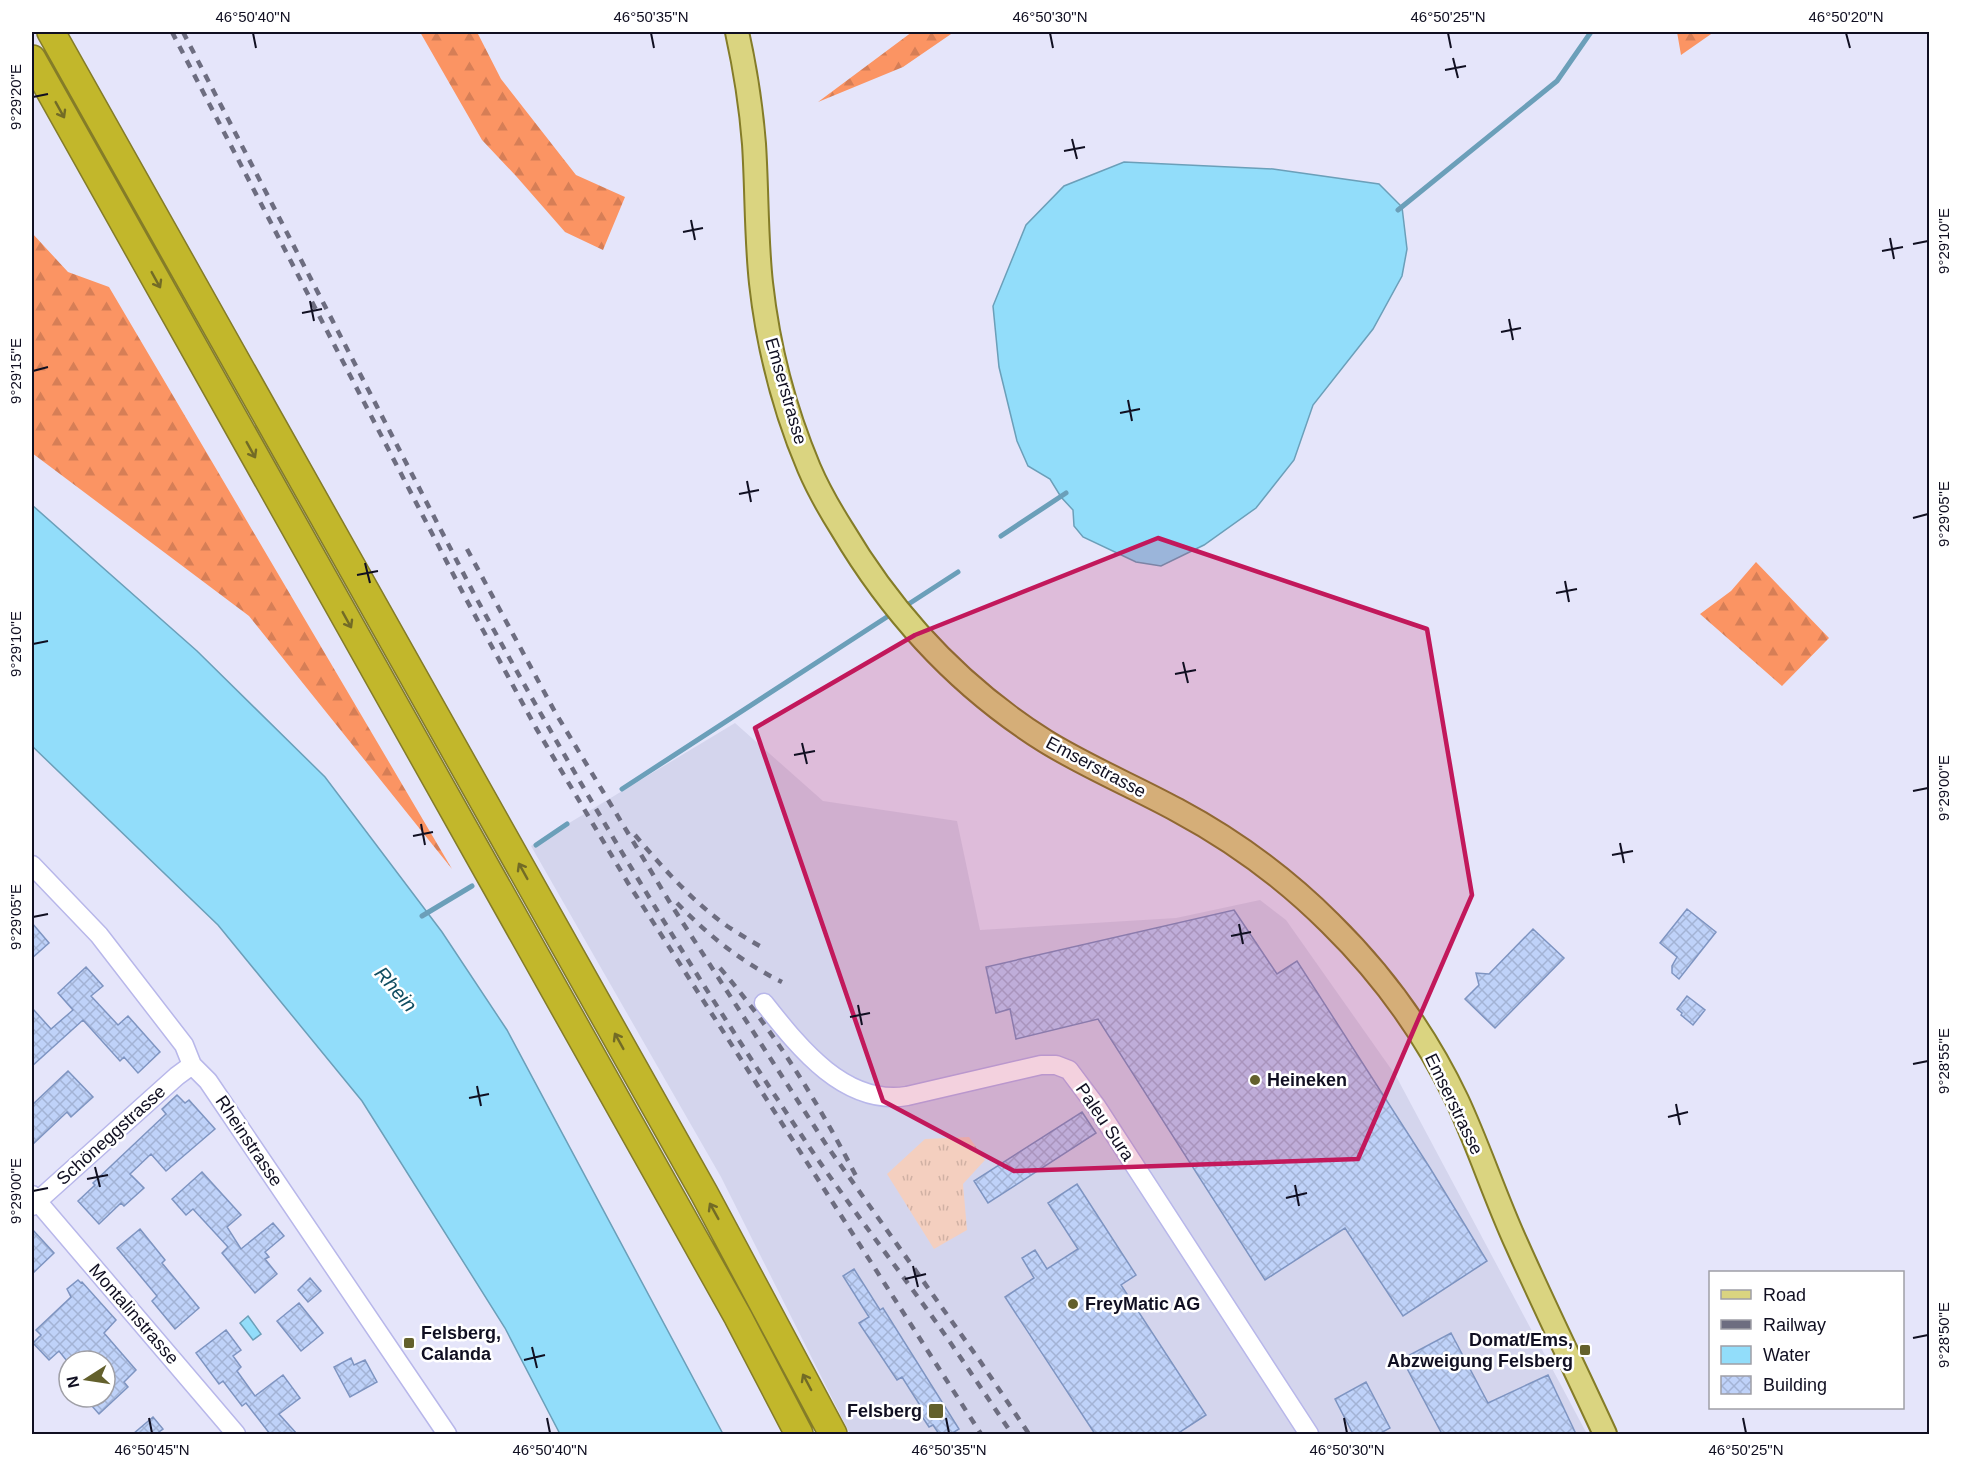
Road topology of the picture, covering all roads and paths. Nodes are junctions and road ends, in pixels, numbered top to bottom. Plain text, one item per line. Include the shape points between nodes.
1 (51, 32) edge
2 (737, 32) edge
3 (32, 59) edge
4 (32, 865) edge
5 (764, 1003) dead end
6 (192, 1065) junction
7 (33, 1201) edge
8 (236, 1434) edge
9 (447, 1434) edge
10 (799, 1434) edge
11 (833, 1434) edge
12 (1309, 1434) edge
13 (1605, 1434) edge

11 -> 1 highway via 704,1193
2 - 13 main road, Emserstrasse via 754,141 761,278 772,352 782,393 810,470 862,563 929,646 982,695 1046,741 1177,810 1258,861 1293,888 1369,965 1416,1028 1457,1100 1515,1242
3 -> 10 highway via 677,1208
4 - 6 street, Rheinstrasse via 99,935 184,1045
5 - 12 street, Paleu Sura via 813,1060 850,1086 878,1096 907,1096 1041,1065 1069,1070
6 - 7 street, Schöneggstrasse
6 - 9 street, Rheinstrasse via 221,1099
7 - 8 street, Montalinstrasse

